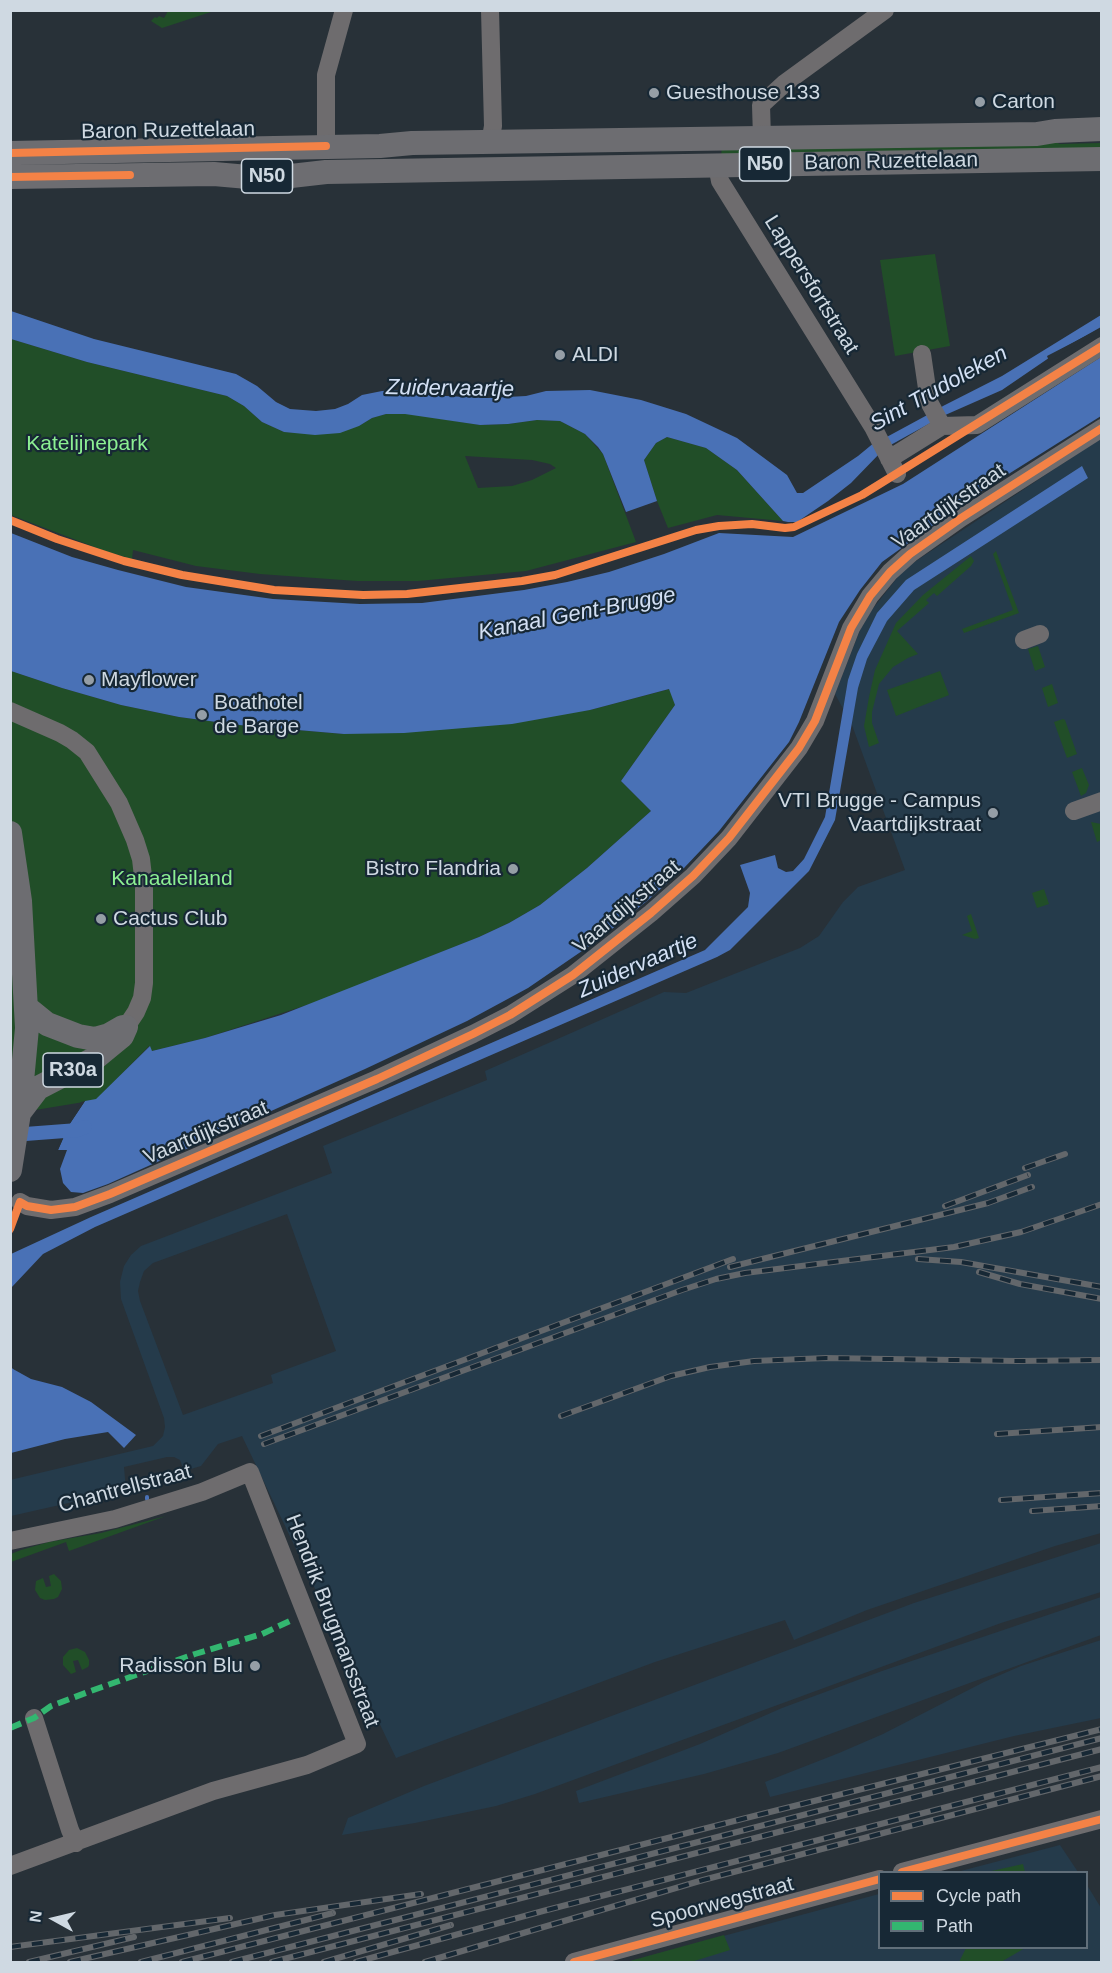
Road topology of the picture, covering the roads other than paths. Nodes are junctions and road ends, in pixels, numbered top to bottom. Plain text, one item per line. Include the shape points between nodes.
1 (344, 10) edge
2 (490, 10) edge
3 (885, 10) edge
4 (1101, 129) edge
5 (1036, 134) junction
6 (762, 138) junction
7 (1101, 142) edge
8 (487, 143) junction
9 (326, 146) junction
10 (10, 153) edge
11 (1101, 159) edge
12 (717, 165) junction
13 (472, 169) junction
14 (330, 172) junction
15 (10, 177) edge
16 (1101, 346) edge
17 (922, 354) dead end
18 (938, 419) junction
19 (1101, 428) edge
20 (10, 711) edge
21 (1101, 801) edge
22 (1074, 811) dead end
23 (10, 833) edge
24 (26, 1007) junction
25 (126, 1027) junction
26 (19, 1113) junction
27 (12, 1163) edge
28 (20, 1202) dead end
29 (250, 1472) joint
30 (10, 1541) edge
31 (34, 1718) dead end
32 (1101, 1819) edge
33 (76, 1843) junction
34 (10, 1866) edge
35 (906, 1871) edge
36 (878, 1879) edge
37 (574, 1962) edge

1 - 9 street via 326,75
2 - 8 street via 493,126
3 - 6 street via 785,82 761,105
4 - 5 main road, Baron Ruzettelaan / N50
5 - 6 main road, Baron Ruzettelaan / N50
5 - 7 main road, Baron Ruzettelaan / N50 via 1066,142
6 - 8 main road, Baron Ruzettelaan / N50
8 - 9 main road, Baron Ruzettelaan / N50
8 - 13 main road via 482,160
9 - 10 main road, Baron Ruzettelaan / N50
9 - 14 main road
11 - 12 main road, Baron Ruzettelaan / N50
12 - 13 main road, Baron Ruzettelaan / N50
12 - 18 street, Lappersfortstraat via 720,181 885,450
13 - 14 main road, Baron Ruzettelaan / N50
14 - 15 main road, Baron Ruzettelaan / N50 via 290,165 248,166 214,174
16 - 18 street via 977,425
17 - 18 street via 930,402
19 - 28 street, Vaartdijkstraat via 968,514 890,572 851,628 815,721 799,748 693,876 573,975 473,1034 110,1194 75,1207 51,1210
20 - 25 street, R30a via 60,733 87,752 135,840 144,885 144,982 142,998
21 - 22 street
23 - 24 main road via 20,901
24 - 25 main road, R30a via 47,1024 78,1036 94,1039
24 - 26 main road
25 - 26 main road, R30a via 94,1059 38,1088
26 - 27 main road
29 - 30 street, Chantrellstraat via 115,1520
29 - 33 street, Hendrik Brugmansstraat via 357,1744 307,1765 213,1791
31 - 33 street
32 - 35 street
33 - 34 street, Hendrik Brugmansstraat
36 - 37 street, Spoorwegstraat

